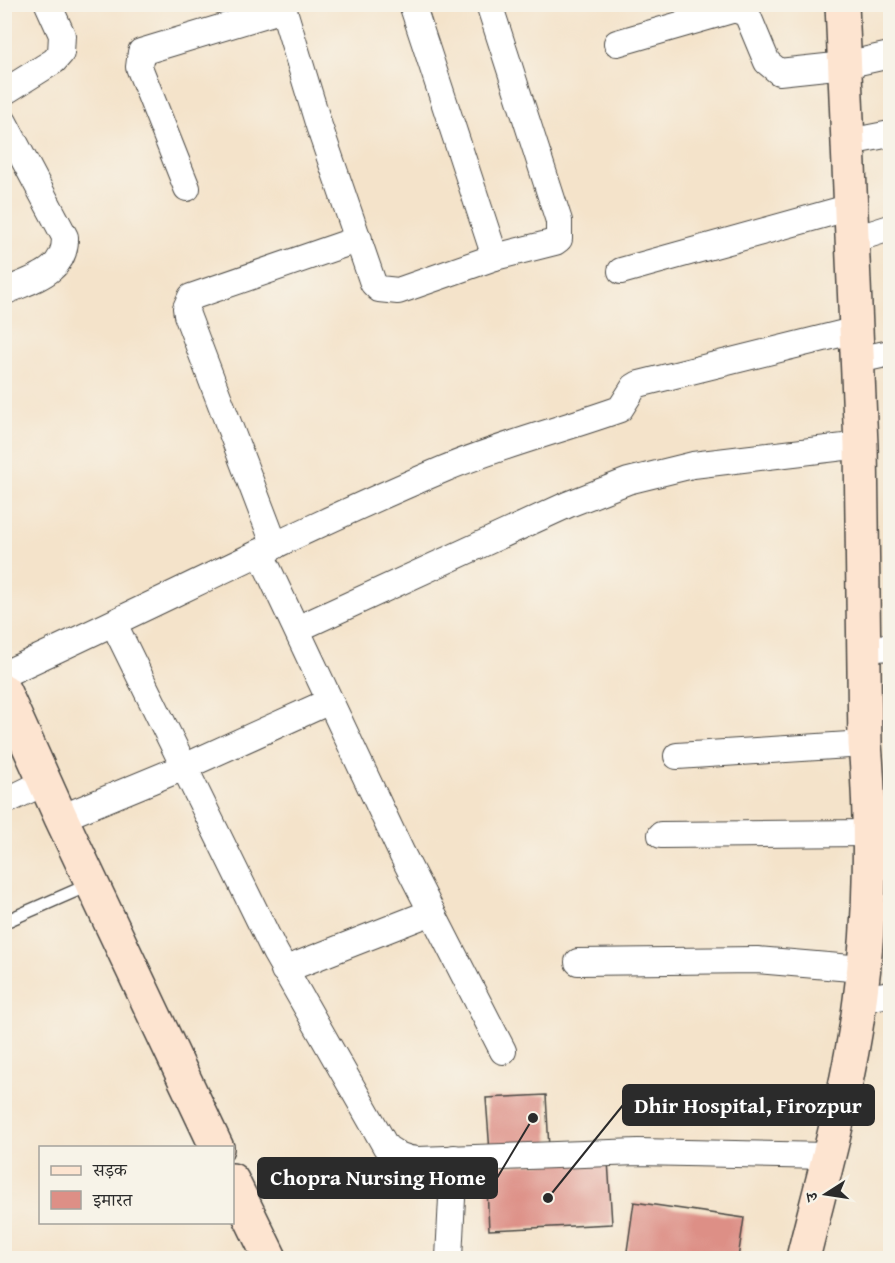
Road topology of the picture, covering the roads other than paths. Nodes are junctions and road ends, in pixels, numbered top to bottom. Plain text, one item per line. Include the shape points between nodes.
1 (48, 4) edge
2 (412, 4) edge
3 (489, 4) edge
4 (842, 4) edge
5 (282, 7) edge
6 (617, 43) dead end
7 (891, 55) edge
8 (845, 65) junction
9 (5, 89) edge
10 (4, 122) edge
11 (891, 134) edge
12 (849, 142) junction
13 (186, 188) dead end
14 (851, 207) junction
15 (891, 228) edge
16 (358, 239) junction
17 (852, 240) junction
18 (495, 257) junction
19 (621, 271) dead end
20 (4, 292) edge
21 (857, 345) junction
22 (891, 353) edge
23 (861, 445) junction
24 (268, 549) junction
25 (114, 624) junction
26 (297, 629) junction
27 (877, 648) edge
28 (4, 674) edge
29 (4, 691) edge
30 (330, 701) junction
31 (865, 744) junction
32 (677, 756) dead end
33 (184, 767) junction
34 (45, 782) junction
35 (880, 794) edge
36 (4, 802) edge
37 (61, 818) junction
38 (868, 833) junction
39 (661, 835) dead end
40 (92, 884) junction
41 (432, 912) junction
42 (4, 922) edge
43 (578, 962) dead end
44 (284, 970) junction
45 (871, 987) edge
46 (503, 1051) dead end
47 (216, 1146) edge
48 (828, 1156) junction
49 (454, 1158) junction
50 (234, 1184) edge
51 (270, 1258) edge
52 (449, 1258) edge
53 (803, 1258) edge

1 - 9 street via 62,35 61,53
2 - 18 street
3 - 18 street via 560,220 555,242
4 - 8 street
5 - 13 street via 141,52 139,68
5 - 16 street
6 - 8 street via 735,9 747,14 767,62 779,72
7 - 8 street
8 - 12 street
10 - 20 street via 65,237 65,250 54,268
11 - 12 street
12 - 14 street
14 - 17 street
14 - 19 street
15 - 17 street
16 - 18 street via 374,283 387,291 398,291
16 - 24 street via 191,297 187,302 187,315
17 - 21 street
21 - 22 street
21 - 23 street
21 - 24 street via 639,384 620,409 444,469
23 - 26 street via 693,465 628,481 569,504
23 - 27 street
24 - 25 street
24 - 26 street
25 - 28 street
25 - 33 street
26 - 30 street
27 - 31 street
29 - 34 street
30 - 33 street
30 - 41 street
31 - 32 street
31 - 35 street
33 - 37 street
33 - 44 street
34 - 36 street
34 - 37 street
35 - 38 street
37 - 40 street
38 - 39 street
38 - 45 street
40 - 42 lane
40 - 47 street
41 - 44 street
41 - 46 street
43 - 45 street via 723,959
44 - 49 street via 386,1147 405,1159
45 - 48 street
48 - 49 street via 638,1152
48 - 53 street
49 - 52 street
50 - 51 street

